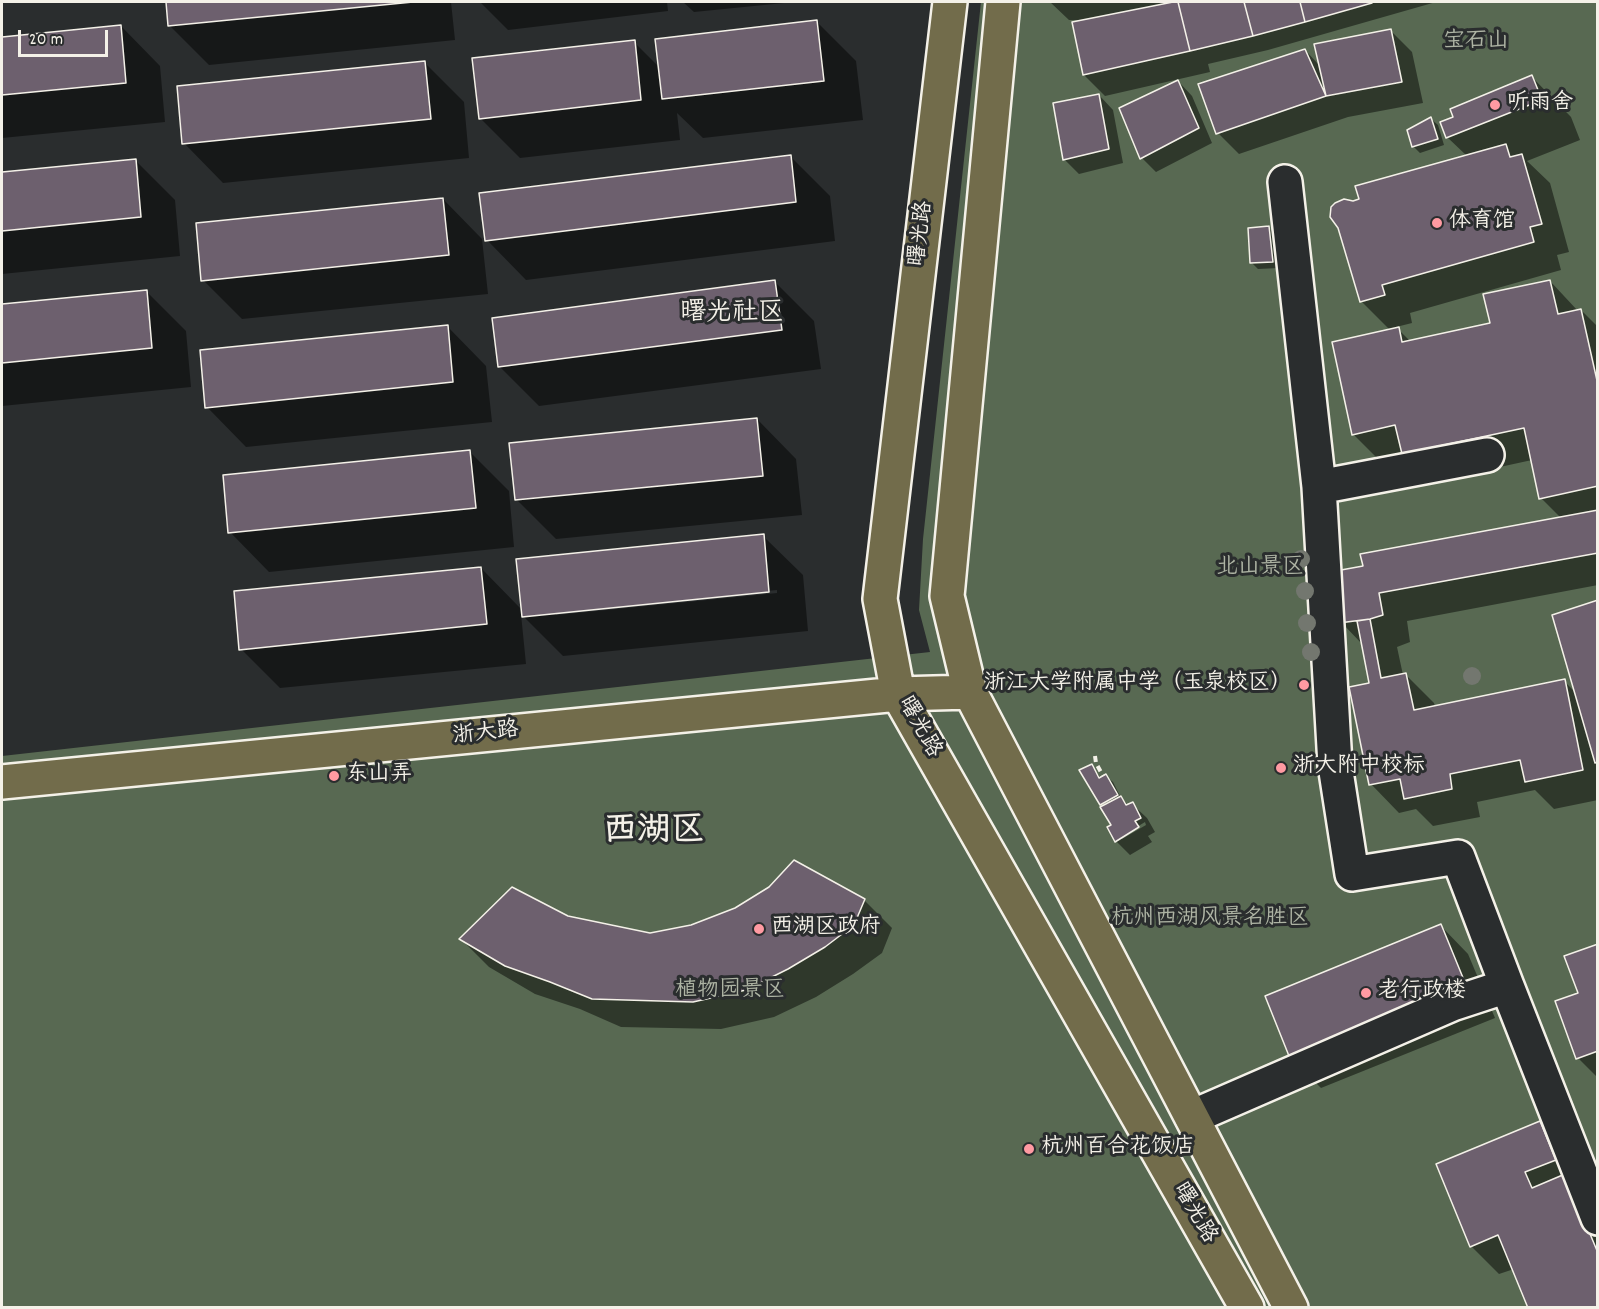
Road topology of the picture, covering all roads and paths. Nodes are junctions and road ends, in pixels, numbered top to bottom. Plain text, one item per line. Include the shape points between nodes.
1 (950, 2) edge
2 (1003, 2) edge
3 (1284, 182) dead end
4 (1487, 455) dead end
5 (1319, 487) junction
6 (970, 692) junction
7 (898, 694) junction
8 (1095, 756) dead end
9 (1103, 776) dead end
10 (2, 782) edge
11 (1507, 986) junction
12 (1192, 1117) junction
13 (1598, 1218) edge
14 (1247, 1308) edge
15 (1291, 1308) edge

1 - 7 main road, 曙光路 via 880,599
2 - 6 main road, 曙光路 via 947,596
3 - 5 lane
4 - 5 lane
5 - 11 lane via 1335,765 1352,874 1458,858
6 - 7 main road, 浙大路
6 - 12 main road, 曙光路
7 - 10 main road, 浙大路
7 - 14 main road, 曙光路
8 - 9 path
11 - 12 lane via 1452,1004
11 - 13 lane
12 - 15 main road, 曙光路

